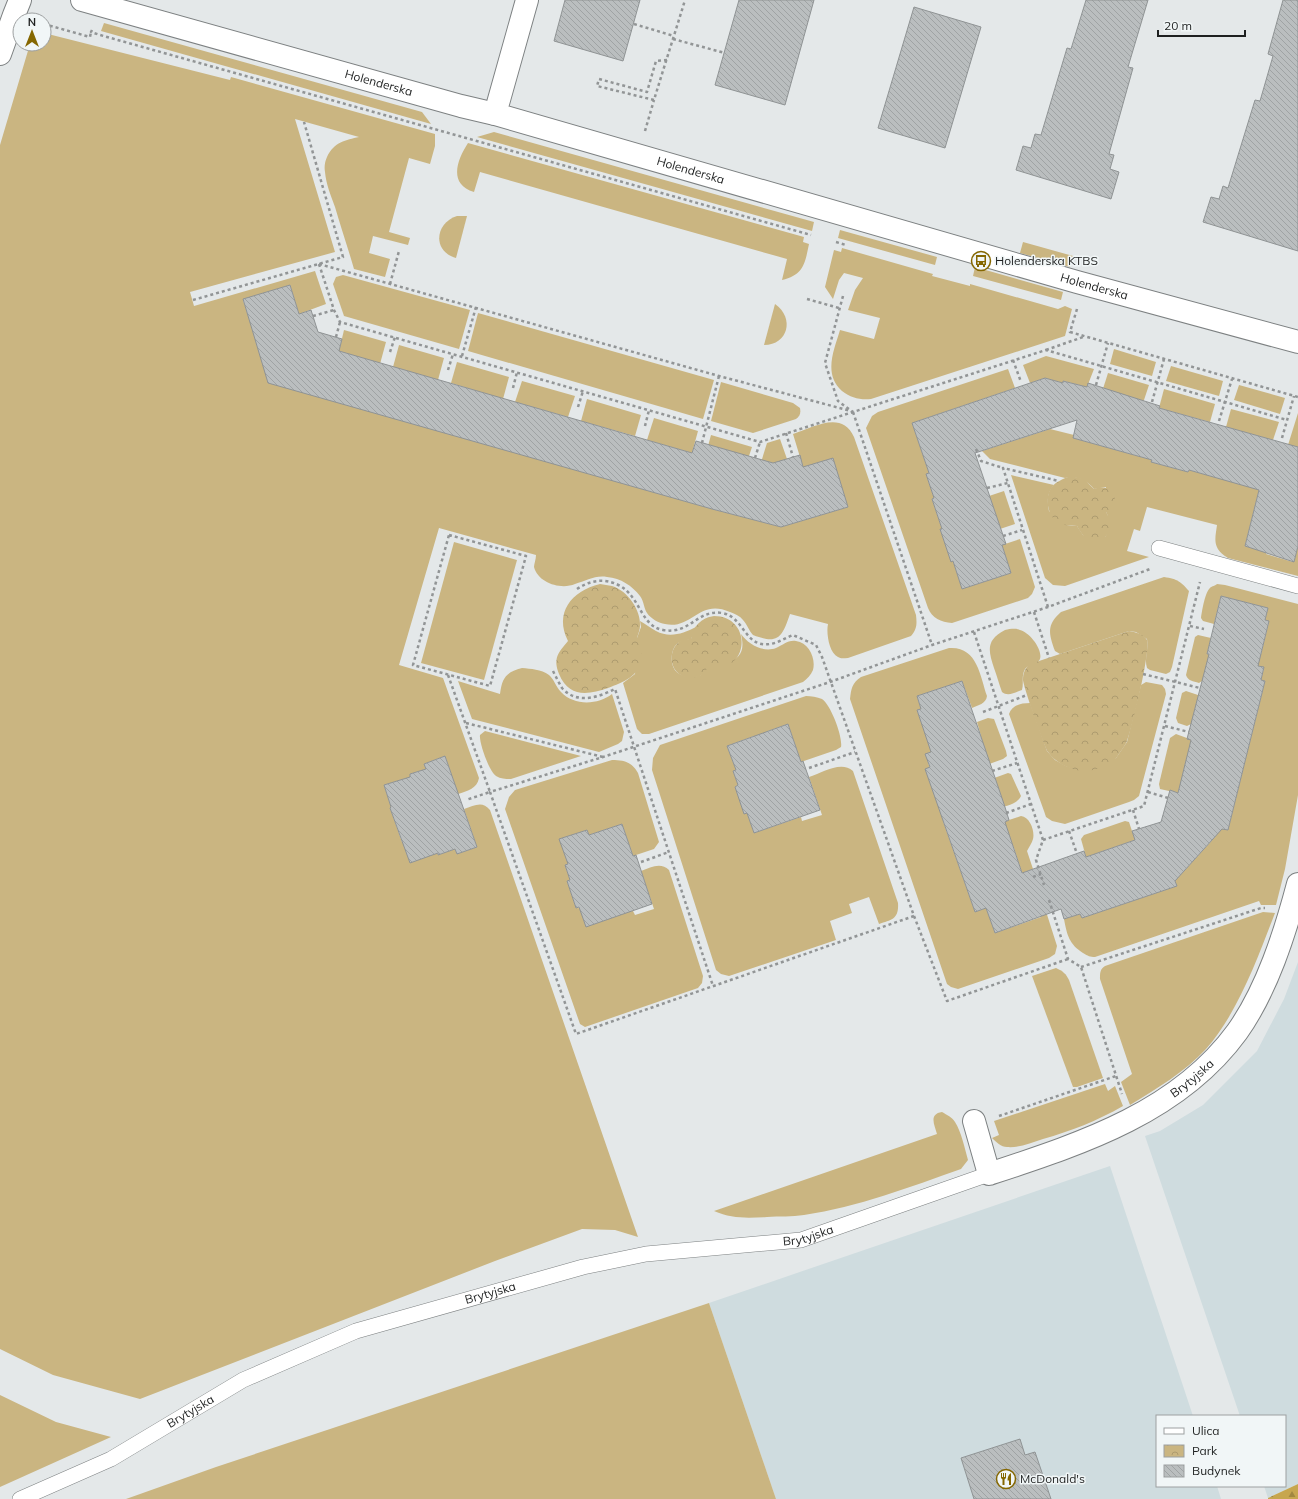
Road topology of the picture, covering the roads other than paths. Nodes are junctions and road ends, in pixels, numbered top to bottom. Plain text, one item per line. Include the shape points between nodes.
1 (20, 0) edge
2 (82, 0) edge
3 (527, 0) edge
4 (0, 54) edge
5 (495, 114) junction
6 (1298, 342) edge
7 (1159, 548) dead end
8 (1298, 586) edge
9 (1298, 884) edge
10 (974, 1121) dead end
11 (990, 1174) junction
12 (20, 1499) edge

1 - 4 street
2 - 5 street, Holenderska
3 - 5 street
5 - 6 street, Holenderska via 1076,282
7 - 8 lane
9 - 11 street, Brytyjska via 1291,910 1257,999 1237,1032 1196,1076 1171,1097 1131,1120 1061,1150
10 - 11 street
11 - 12 lane, Brytyjska via 800,1240 646,1254 583,1266 356,1331 243,1380 111,1459

